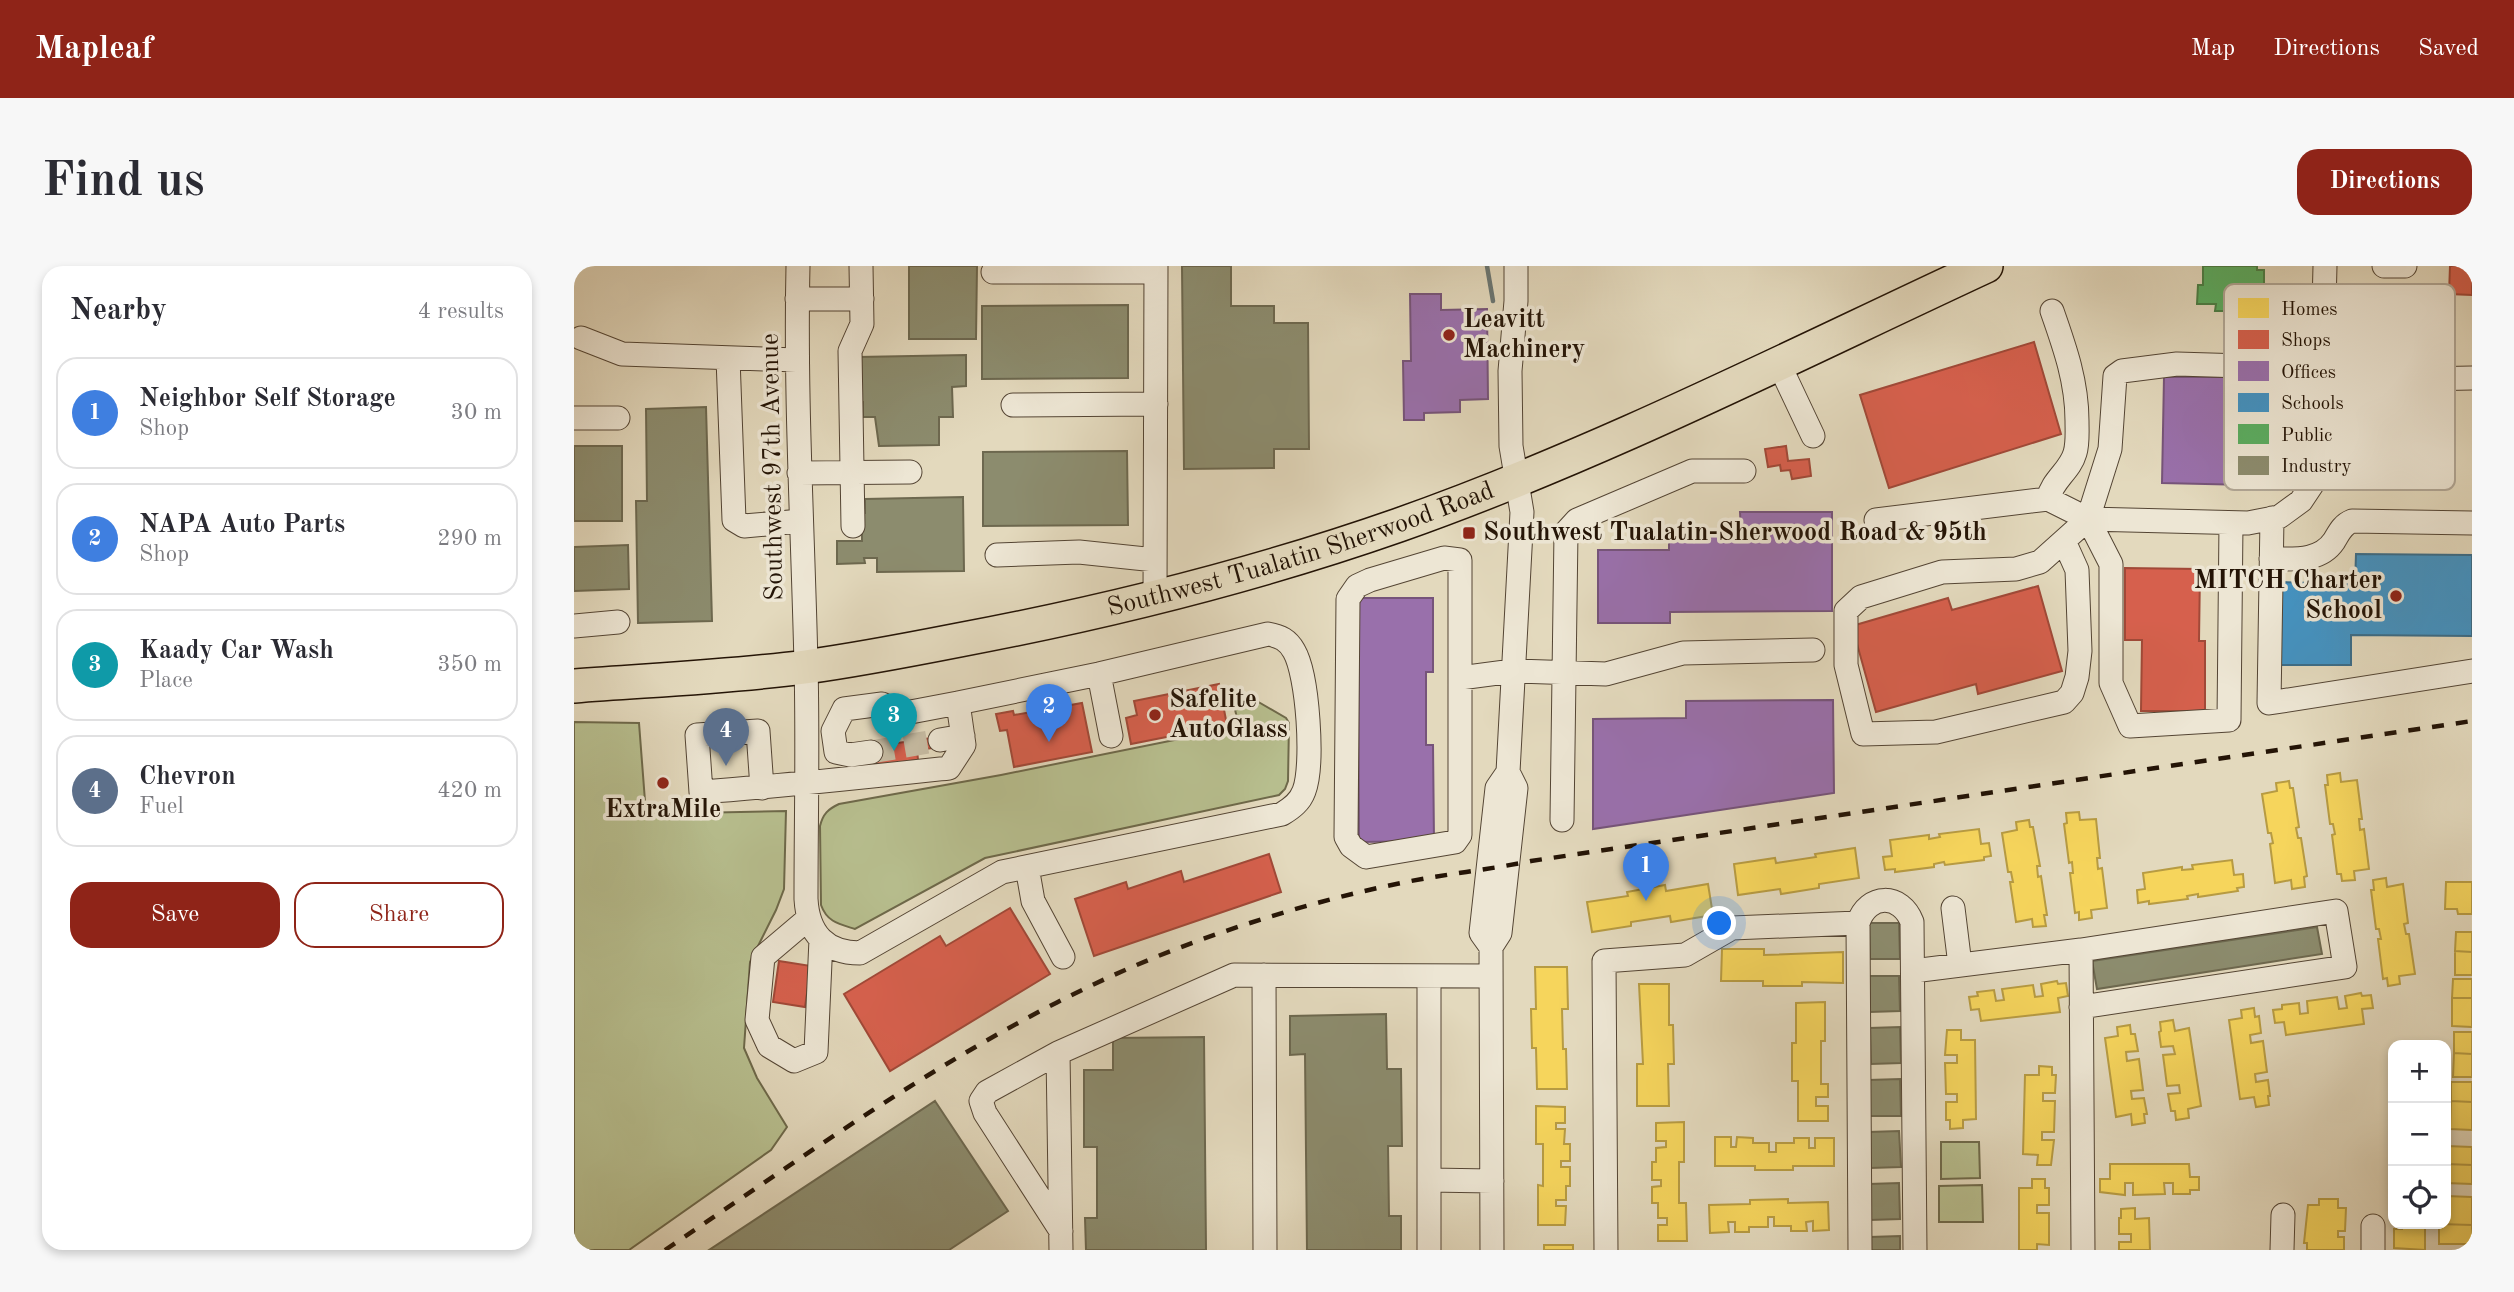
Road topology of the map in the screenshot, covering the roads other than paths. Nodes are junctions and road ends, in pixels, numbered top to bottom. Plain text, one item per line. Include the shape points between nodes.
1 (798, 266) edge
2 (861, 266) edge
3 (1516, 266) edge
4 (1986, 266) edge
5 (2325, 266) edge
6 (2384, 266) edge
7 (2405, 266) edge
8 (1156, 269) edge
9 (993, 272) dead end
10 (2325, 284) edge
11 (797, 299) junction
12 (862, 299) junction
13 (2052, 311) dead end
14 (576, 334) edge
15 (728, 358) junction
16 (796, 360) junction
17 (1778, 362) junction
18 (2224, 365) edge
19 (1156, 404) junction
20 (1013, 405) dead end
21 (574, 418) edge
22 (618, 418) dead end
23 (1814, 436) dead end
24 (1744, 471) dead end
25 (852, 472) junction
26 (910, 472) dead end
27 (799, 473) junction
28 (1517, 480) junction
29 (2309, 490) edge
30 (2048, 499) junction
31 (2272, 518) junction
32 (2088, 519) junction
33 (1876, 520) dead end
34 (801, 521) junction
35 (2231, 523) junction
36 (2472, 523) edge
37 (853, 526) dead end
38 (2064, 541) junction
39 (997, 555) dead end
40 (2271, 559) junction
41 (1155, 560) junction
42 (1155, 597) junction
43 (618, 622) dead end
44 (574, 626) edge
45 (1813, 650) dead end
46 (806, 667) junction
47 (1513, 671) junction
48 (2472, 671) edge
49 (1565, 672) junction
50 (1099, 674) junction
51 (1460, 678) junction
52 (574, 686) edge
53 (958, 704) junction
54 (963, 736) junction
55 (1111, 736) dead end
56 (940, 740) tunnel mouth
57 (859, 778) junction
58 (806, 785) junction
59 (762, 788) dead end
60 (1562, 820) dead end
61 (1027, 867) junction
62 (1953, 908) dead end
63 (809, 918) junction
64 (1858, 923) junction
65 (821, 939) junction
66 (2081, 950) junction
67 (1063, 957) dead end
68 (1960, 965) junction
69 (1913, 971) junction
70 (1264, 975) junction
71 (1429, 976) junction
72 (1491, 976) junction
73 (2081, 1007) junction
74 (1058, 1053) junction
75 (1429, 1180) junction
76 (1492, 1181) junction
77 (2283, 1215) dead end
78 (2373, 1227) dead end
79 (1061, 1240) edge
80 (1265, 1250) edge
81 (1429, 1250) edge
82 (1492, 1250) edge
83 (1606, 1250) edge
84 (1860, 1250) edge
85 (1915, 1250) edge
86 (2083, 1250) edge
87 (2282, 1250) edge
88 (2372, 1250) edge

1 - 11 street, Southwest 97th Avenue
2 - 12 street
3 - 28 street via 1510,372 1511,446
4 - 17 highway, Southwest Tualatin Sherwood Road
5 - 10 street
6 - 7 street
8 - 9 street
8 - 19 street
11 - 12 street
11 - 16 street, Southwest 97th Avenue
12 - 25 street via 862,324 850,351
13 - 30 street via 2077,397 2077,437 2074,456 2050,487
14 - 15 street via 622,354
15 - 16 street
15 - 34 street via 734,520 744,526
16 - 27 street, Southwest 97th Avenue
17 - 23 street
17 - 28 highway, Southwest Tualatin Sherwood Road
18 - 32 street via 2177,364 2115,376 2110,450
19 - 20 street
19 - 41 street
21 - 22 street
24 - 49 street via 1692,471 1577,520 1566,532
25 - 26 street
25 - 27 street
25 - 37 street
27 - 34 street, Southwest 97th Avenue
28 - 42 highway, Southwest Tualatin Sherwood Road via 1354,540
28 - 47 street via 1522,512
29 - 31 street via 2301,501
30 - 32 street
30 - 33 street
31 - 35 street
31 - 40 street
32 - 35 street
32 - 35 street via 2112,564 2112,682 2130,726 2229,720
32 - 38 street
34 - 46 street, Southwest 97th Avenue
36 - 40 street via 2352,521 2316,556
38 - 38 street via 2040,562 2016,569 1942,572 1861,597 1853,604 1846,611 1846,666 1863,734 1936,732 2064,702 2074,685 2080,651 2077,570
39 - 41 street via 1079,552
40 - 48 street via 2269,703
41 - 42 street
42 - 46 highway, Southwest Tualatin Sherwood Road via 1007,631
43 - 44 street
45 - 49 street via 1683,653 1606,674
46 - 52 highway, Southwest Tualatin Sherwood Road
46 - 58 street, Southwest 97th Avenue
47 - 49 street
47 - 51 street
47 - 72 street via 1508,772 1497,788 1481,933 1491,947
49 - 60 street
50 - 53 street
50 - 55 street
50 - 61 street via 1268,634 1280,636 1293,649 1305,692 1308,775 1304,791 1291,809 1272,817
51 - 51 street via 1460,835 1455,842 1366,857 1358,853 1346,837 1348,599 1357,586 1444,558 1460,560
53 - 54 street
53 - 57 street via 900,714 882,704 844,709 833,731 836,752 863,753
54 - 56 street
54 - 57 street via 964,745 949,768
57 - 58 street
58 - 59 street
58 - 63 street, Southwest 97th Avenue
61 - 65 street via 1002,872 860,953 832,949
61 - 67 street via 1033,901
62 - 68 street
63 - 65 street
63 - 65 street via 762,957 757,1020 769,1046 794,1061 816,1052
64 - 69 street via 1871,904 1883,900 1908,911
64 - 83 street via 1732,928 1685,955 1604,961
64 - 84 street
66 - 68 street
66 - 73 street
66 - 73 street via 2336,911 2345,968
68 - 69 street
69 - 85 street
70 - 71 street
70 - 74 street via 1234,975
70 - 80 street
71 - 72 street
71 - 75 street
72 - 76 street
73 - 86 street
74 - 79 street
74 - 79 street via 987,1091 981,1101
75 - 76 street
75 - 81 street
76 - 82 street
77 - 87 street
78 - 88 street

